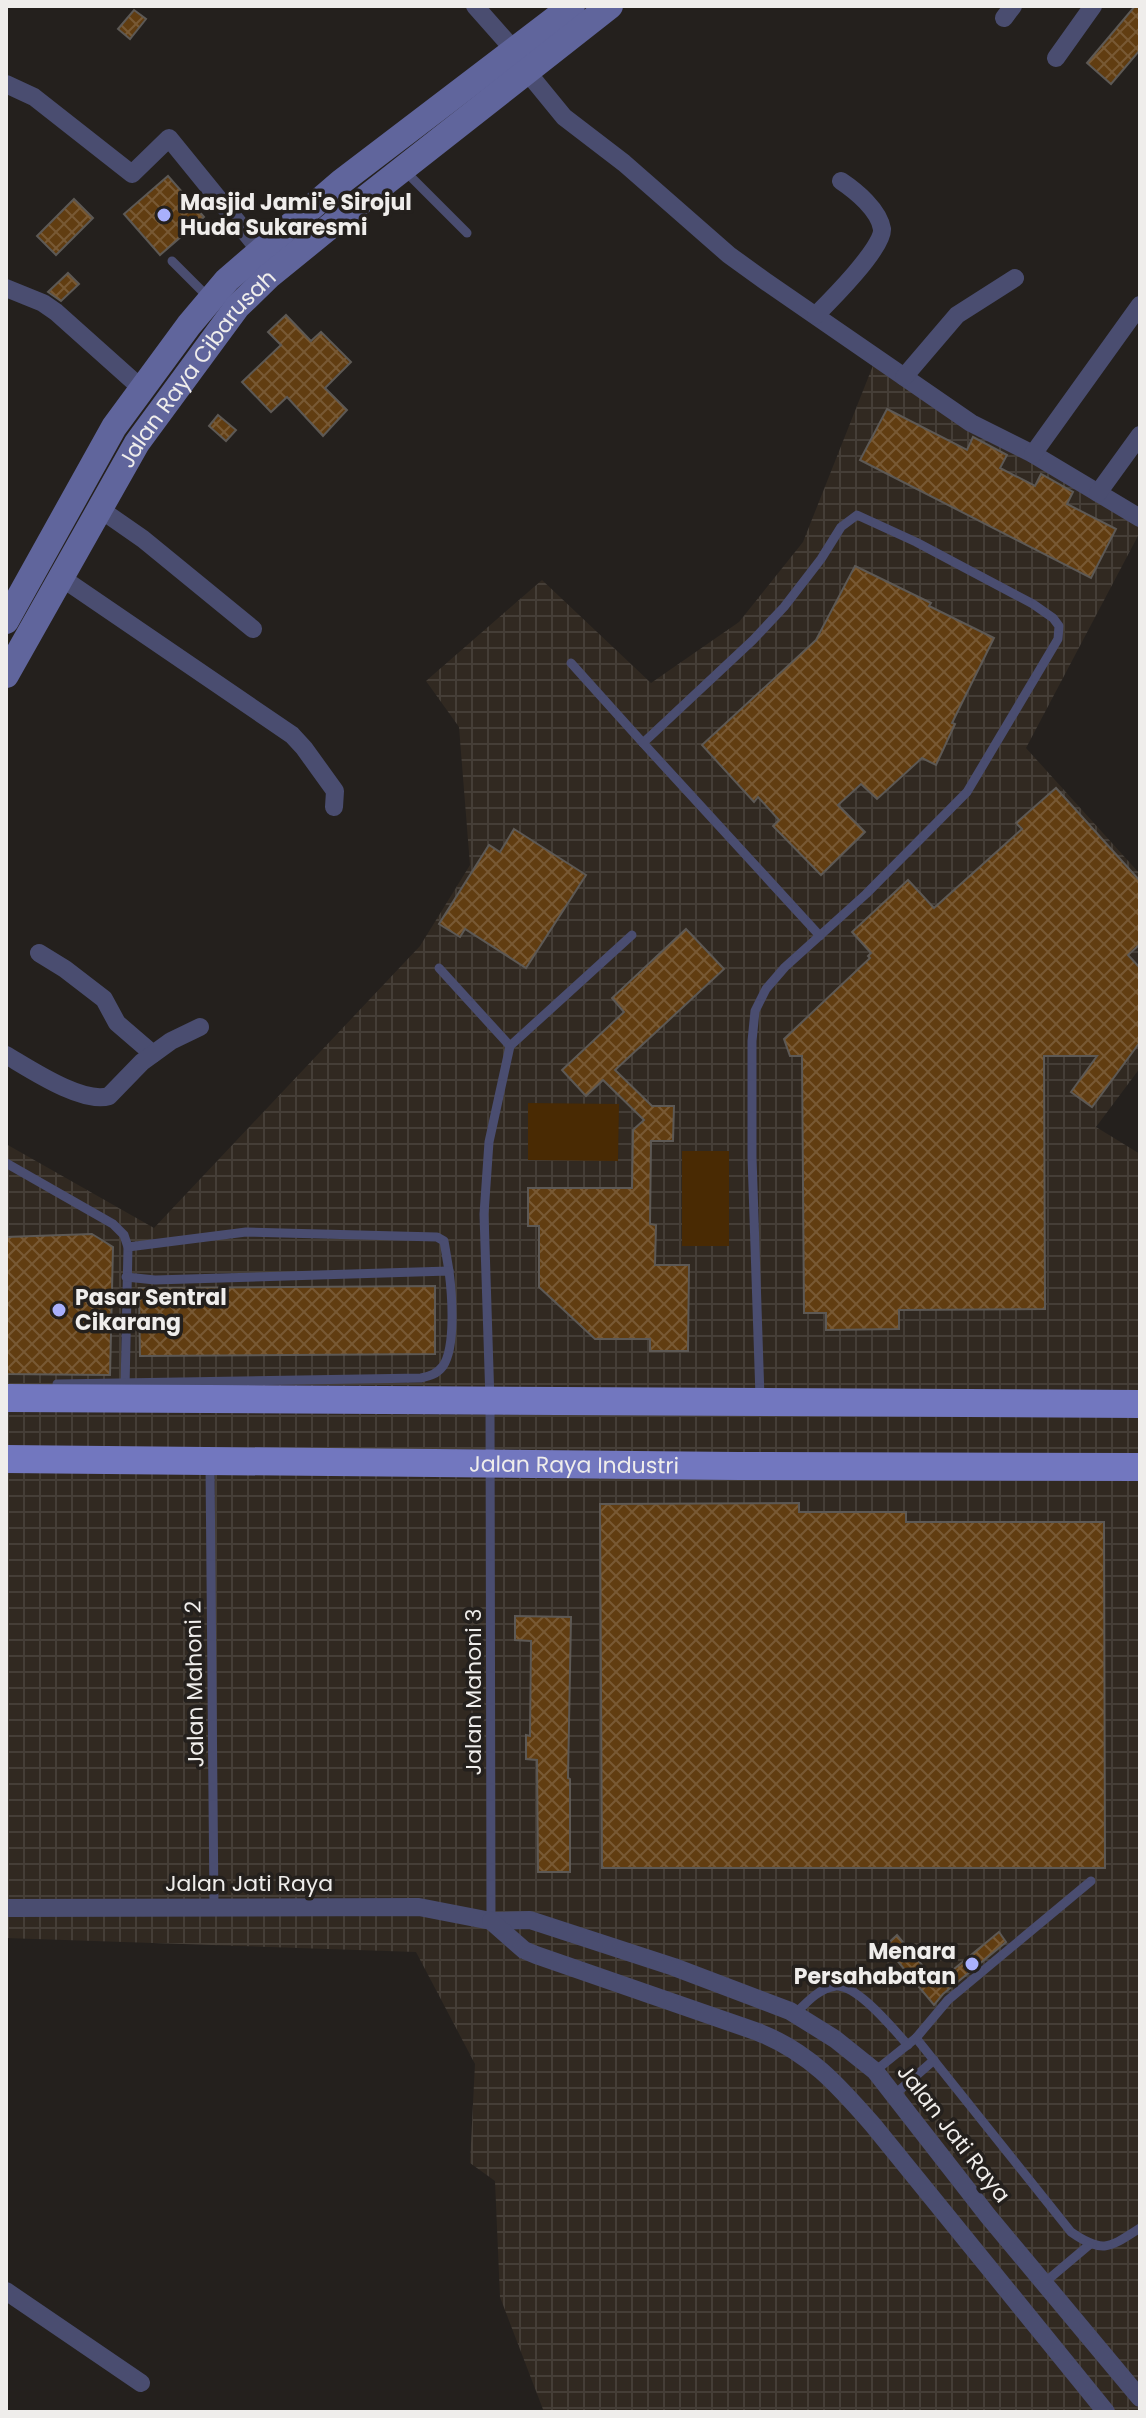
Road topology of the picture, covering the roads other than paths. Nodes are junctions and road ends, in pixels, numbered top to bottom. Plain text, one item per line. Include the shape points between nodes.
1 (475, 6) edge
2 (572, 6) edge
3 (610, 6) edge
4 (1093, 6) edge
5 (1056, 58) dead end
6 (521, 61) junction
7 (6, 84) edge
8 (403, 169) junction
9 (841, 181) dead end
10 (467, 233) dead end
11 (260, 250) junction
12 (172, 261) dead end
13 (1015, 278) dead end
14 (242, 285) junction
15 (6, 288) edge
16 (211, 300) junction
17 (1140, 305) edge
18 (816, 315) junction
19 (158, 366) junction
20 (904, 377) junction
21 (181, 381) junction
22 (141, 388) junction
23 (1140, 435) edge
24 (1033, 454) junction
25 (1098, 493) junction
26 (100, 509) junction
27 (1140, 518) edge
28 (62, 578) junction
29 (6, 621) edge
30 (253, 629) dead end
31 (571, 663) dead end
32 (6, 675) edge
33 (643, 743) junction
34 (334, 807) dead end
35 (632, 935) dead end
36 (820, 936) junction
37 (39, 953) dead end
38 (439, 968) dead end
39 (200, 1027) dead end
40 (510, 1046) junction
41 (153, 1054) junction
42 (6, 1055) edge
43 (6, 1163) edge
44 (128, 1247) junction
45 (449, 1271) junction
46 (126, 1277) junction
47 (50, 1385) dead end
48 (125, 1391) junction
49 (6, 1398) edge
50 (490, 1401) junction
51 (760, 1402) junction
52 (1140, 1404) edge
53 (6, 1459) edge
54 (210, 1461) junction
55 (489, 1463) junction
56 (1140, 1467) edge
57 (1091, 1881) dead end
58 (6, 1908) edge
59 (214, 1908) junction
60 (491, 1921) junction
61 (720, 1985) junction
62 (795, 2014) junction
63 (714, 2017) junction
64 (912, 2041) junction
65 (934, 2060) junction
66 (875, 2071) junction
67 (894, 2095) junction
68 (1140, 2228) edge
69 (1089, 2245) junction
70 (1044, 2283) junction
71 (6, 2291) edge
72 (141, 2383) dead end
73 (1140, 2398) edge
74 (1106, 2412) edge

1 - 6 street
2 - 6 street, Jalan Raya Cibarusah
3 - 6 street, Jalan Raya Cibarusah
4 - 5 street
6 - 8 street, Jalan Raya Cibarusah
6 - 11 street, Jalan Raya Cibarusah via 341,182
6 - 18 street via 564,117 729,255
7 - 11 street via 34,97 132,174 169,138
8 - 10 lane
8 - 14 street, Jalan Raya Cibarusah via 269,276
9 - 18 street via 870,208 882,235 860,268
11 - 14 street, Jalan Raya Cibarusah
12 - 16 lane
13 - 20 street via 957,315
14 - 16 street, Jalan Raya Cibarusah
14 - 21 street, Jalan Raya Cibarusah via 237,307
15 - 22 street via 56,312
16 - 19 street, Jalan Raya Cibarusah
17 - 24 street
18 - 20 street
19 - 21 street
19 - 22 street, Jalan Raya Cibarusah
20 - 24 street via 971,423
21 - 26 street, Jalan Raya Cibarusah via 137,443
22 - 29 street, Jalan Raya Cibarusah
23 - 25 street
24 - 25 street
25 - 27 street
26 - 28 street, Jalan Raya Cibarusah
26 - 30 street
28 - 32 street, Jalan Raya Cibarusah
28 - 34 street via 292,735 335,791
31 - 33 lane
33 - 36 lane
33 - 36 lane via 753,640 797,591 841,527 857,515 1053,618 1058,639 967,792
35 - 40 lane
36 - 51 lane via 772,981 755,1011 752,1157
37 - 41 street via 104,999 117,1023
38 - 40 lane
39 - 41 street
40 - 50 lane, Jalan Mahoni 3 via 486,1165
41 - 42 street via 101,1099 74,1091
43 - 44 lane via 113,1224
44 - 45 lane via 246,1232 437,1237 447,1247
44 - 46 lane
45 - 46 lane
45 - 48 lane via 449,1351 435,1375
46 - 48 lane
47 - 48 lane
48 - 49 main road
48 - 50 main road
50 - 51 main road
50 - 55 lane, Jalan Mahoni 3
51 - 52 main road
53 - 54 main road, Jalan Raya Industri
54 - 55 main road, Jalan Raya Industri
54 - 59 lane, Jalan Mahoni 2
55 - 56 main road, Jalan Raya Industri
55 - 60 lane, Jalan Mahoni 3
57 - 64 lane via 948,2000
58 - 59 street, Jalan Jati Raya
59 - 60 street, Jalan Jati Raya via 419,1907
60 - 61 street, Jalan Jati Raya via 530,1920
60 - 63 street via 524,1950
61 - 62 street, Jalan Jati Raya
61 - 63 street
62 - 64 lane via 811,1997 832,1987 846,1988
62 - 66 street, Jalan Jati Raya
63 - 74 street via 786,2043 833,2081
64 - 65 lane
64 - 66 lane
65 - 67 lane
65 - 69 lane via 1071,2232
66 - 67 street, Jalan Jati Raya
67 - 70 street, Jalan Jati Raya
68 - 69 lane via 1111,2247
69 - 70 lane
70 - 73 street, Jalan Jati Raya
71 - 72 street

